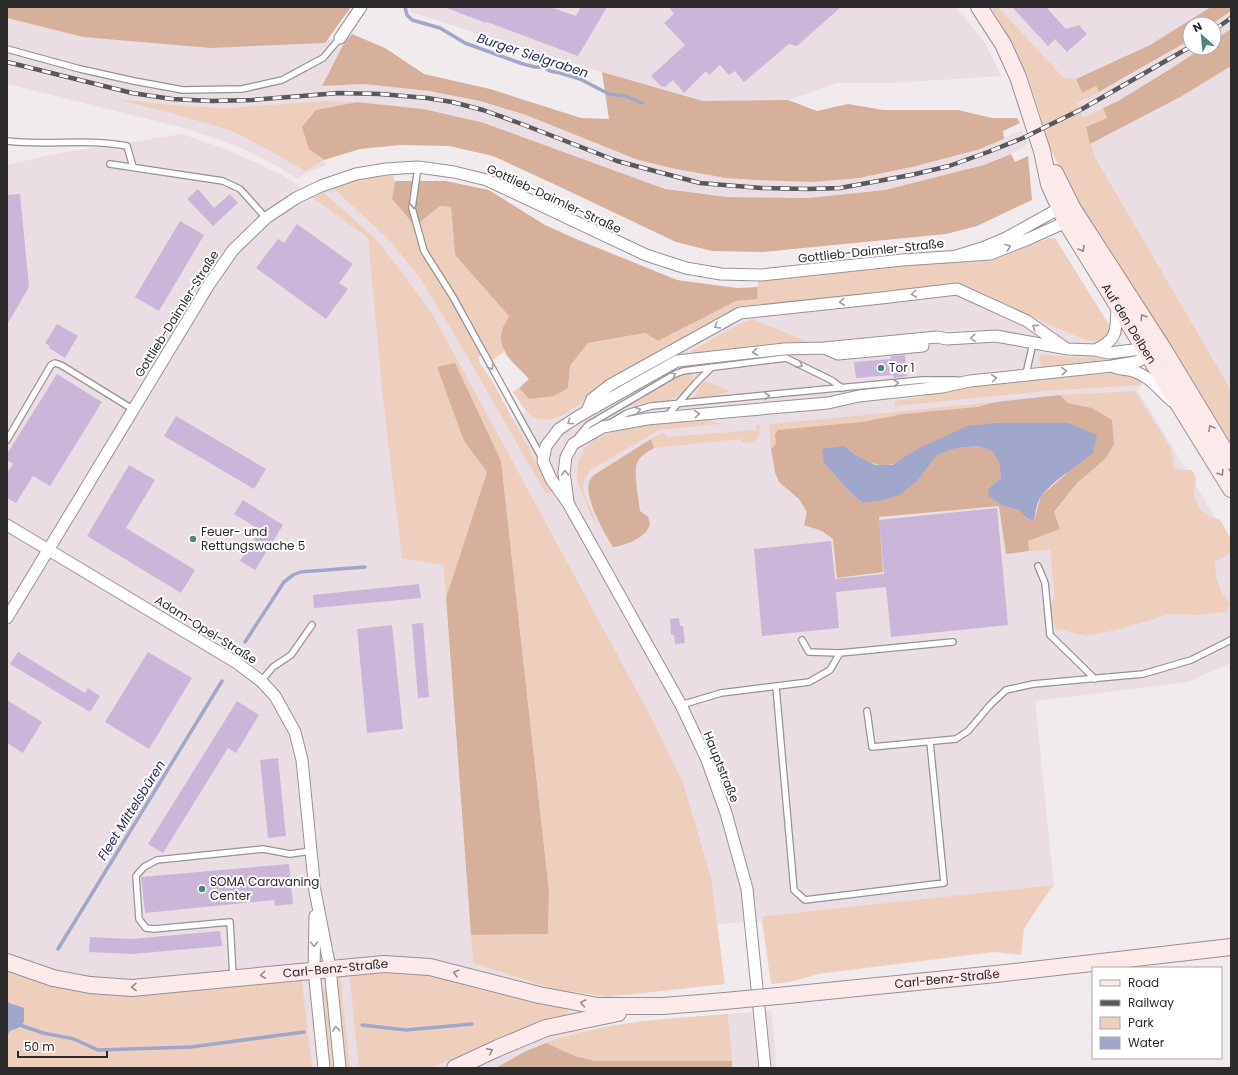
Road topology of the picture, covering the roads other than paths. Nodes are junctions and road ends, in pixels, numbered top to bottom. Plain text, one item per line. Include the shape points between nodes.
1 (361, 7) edge
2 (979, 7) edge
3 (340, 38) joint
4 (7, 49) edge
5 (7, 141) edge
6 (110, 164) dead end
7 (133, 167) junction
8 (418, 167) junction
9 (1066, 213) junction
10 (266, 218) junction
11 (956, 256) junction
12 (1117, 306) junction
13 (1033, 342) junction
14 (686, 344) junction
15 (1162, 347) junction
16 (1068, 349) junction
17 (1095, 350) junction
18 (1146, 352) junction
19 (677, 361) junction
20 (1112, 366) junction
21 (712, 367) junction
22 (1026, 374) junction
23 (970, 381) junction
24 (842, 388) junction
25 (678, 403) junction
26 (1180, 407) junction
27 (134, 410) junction
28 (587, 411) junction
29 (666, 417) junction
30 (603, 427) junction
31 (7, 440) edge
32 (573, 444) junction
33 (543, 461) junction
34 (1231, 461) edge
35 (1231, 489) edge
36 (568, 503) junction
37 (7, 525) edge
38 (49, 550) junction
39 (1038, 566) dead end
40 (7, 618) edge
41 (312, 625) dead end
42 (802, 640) dead end
43 (1231, 640) edge
44 (953, 642) dead end
45 (840, 653) junction
46 (1094, 679) junction
47 (261, 681) junction
48 (776, 686) junction
49 (681, 706) junction
50 (868, 711) dead end
51 (930, 742) junction
52 (311, 851) junction
53 (315, 891) junction
54 (1231, 947) edge
55 (7, 962) edge
56 (322, 969) junction
57 (233, 978) junction
58 (663, 1006) junction
59 (324, 1068) edge
60 (340, 1068) edge
61 (455, 1068) edge
62 (765, 1068) edge

1 - 3 street
2 - 9 street, Auf den Delben via 1003,44 1018,77 1042,151 1049,184
3 - 4 lane via 323,58 296,73 282,80 242,89 183,90 80,70
5 - 7 lane via 107,142 127,146
6 - 7 lane
7 - 10 lane via 223,182 240,189
8 - 10 street, Gottlieb-Daimler-Straße via 356,174 296,198
8 - 11 street, Gottlieb-Daimler-Straße via 487,180 646,255 686,268 721,274 761,275
8 -> 33 lane via 412,208 424,251 453,297
9 - 11 street, Gottlieb-Daimler-Straße via 982,248
11 -> 9 street, Gottlieb-Daimler-Straße via 990,254 1026,240
9 -> 12 street, Auf den Delben
15 -> 9 street, Auf den Delben
10 - 27 street, Gottlieb-Daimler-Straße via 233,250 210,283
12 - 17 street via 1116,331 1111,341
12 - 18 street, Auf den Delben
13 - 16 street
13 -> 19 street via 996,336 947,339 937,337 824,348 784,349
13 - 22 lane
16 -> 14 street via 1027,321 956,289 740,313
14 - 19 street
14 - 28 street via 610,386 592,399
15 - 18 street
34 -> 15 street, Auf den Delben
16 - 17 street
17 - 18 street via 1109,353
18 - 20 street via 1136,362
18 - 26 street, Auf den Delben
19 - 28 street
22 -> 20 street
20 - 26 street via 1144,376
21 -> 24 lane via 786,358
21 - 25 lane
32 -> 21 lane via 588,425 675,374
23 -> 22 street
24 -> 23 lane via 922,380
29 -> 23 street via 828,402 859,403 912,398 942,387
25 -> 24 lane
25 - 29 lane
30 -> 25 lane via 627,413 651,406
26 -> 35 street, Auf den Delben
27 - 31 lane via 55,363 51,365
27 - 38 street, Gottlieb-Daimler-Straße
28 -> 33 street via 559,429 546,446
29 - 30 street
30 - 32 street
36 -> 32 street via 564,473 566,457
33 - 36 street, Hauptstraße via 551,479
36 - 49 street, Hauptstraße
37 - 38 street, Adam-Opel-Straße
38 - 40 street, Gottlieb-Daimler-Straße
38 - 47 street, Adam-Opel-Straße via 237,663
39 - 46 lane via 1044,583 1050,635
41 - 47 lane via 291,655 274,667
42 - 45 lane via 809,652
43 - 46 lane via 1191,660 1143,674
44 - 45 lane
45 - 48 lane via 830,670 809,682
46 - 51 lane via 1034,684 1006,690 968,731 956,739
47 - 52 street, Adam-Opel-Straße via 274,696 295,732 302,760
48 - 49 lane via 720,693
48 - 51 lane via 794,890 805,900 944,883
49 - 62 street, Hauptstraße via 707,760 719,793 747,889
50 - 51 lane via 872,747
52 - 53 street, Adam-Opel-Straße
52 - 57 lane via 290,854 264,849 157,860 144,867 136,876 139,919 146,928 230,922
53 - 56 street, Adam-Opel-Straße
53 -> 56 street, Adam-Opel-Straße
54 - 58 street, Carl-Benz-Straße, bridge via 1010,972
57 -> 55 street, Carl-Benz-Straße via 132,988 90,985 53,978
56 -> 57 street, Carl-Benz-Straße
58 -> 56 street, Carl-Benz-Straße via 598,1006 539,995 430,966 384,964
56 - 59 street
60 -> 56 street
61 -> 58 street, Carl-Benz-Straße via 546,1028

